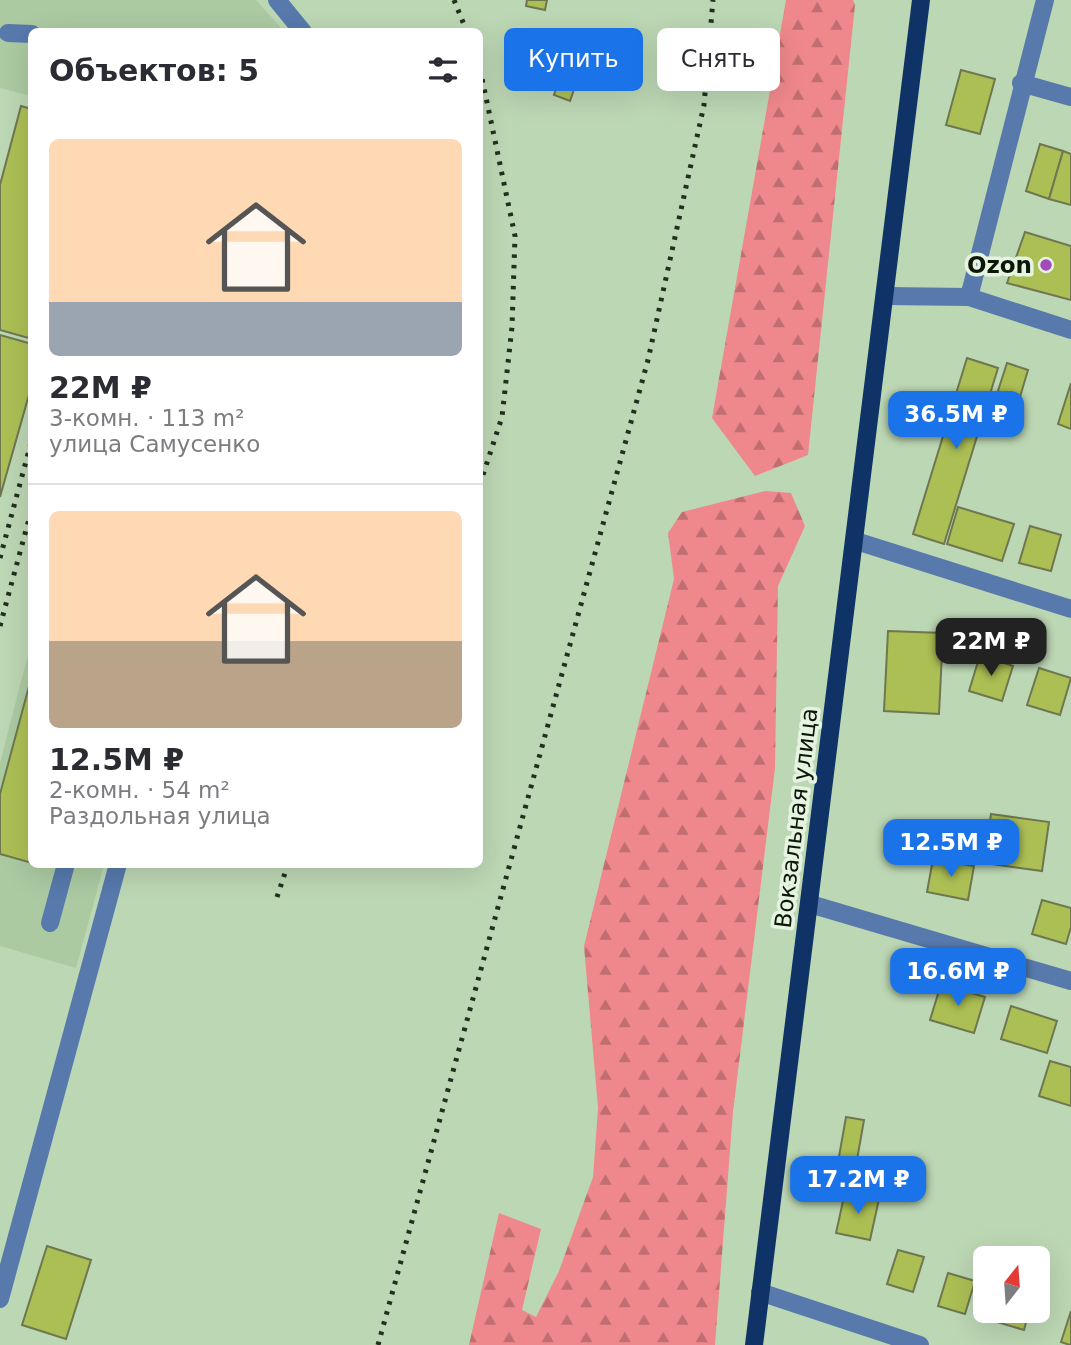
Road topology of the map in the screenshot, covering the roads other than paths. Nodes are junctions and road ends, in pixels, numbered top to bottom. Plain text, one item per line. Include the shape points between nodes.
1 (276, 0) edge
2 (921, 0) edge
3 (1045, 0) edge
4 (297, 28) edge
5 (8, 33) dead end
6 (28, 34) edge
7 (1021, 83) junction
8 (1071, 97) edge
9 (885, 296) junction
10 (969, 297) junction
11 (1071, 330) edge
12 (856, 541) junction
13 (1071, 609) edge
14 (65, 868) edge
15 (117, 868) edge
16 (810, 904) junction
17 (50, 923) dead end
18 (1071, 981) edge
19 (760, 1292) junction
20 (0, 1299) edge
21 (754, 1345) edge
22 (920, 1345) edge

1 - 4 street
2 - 9 main road, Вокзальная улица
3 - 7 street
5 - 6 street
7 - 8 street
7 - 10 street
9 - 10 street
9 - 12 main road, Вокзальная улица
10 - 11 street
12 - 13 street
12 - 16 main road, Вокзальная улица
14 - 17 street
15 - 20 street
16 - 18 street
16 - 19 main road, Вокзальная улица
19 - 21 main road, Вокзальная улица
19 - 22 street

